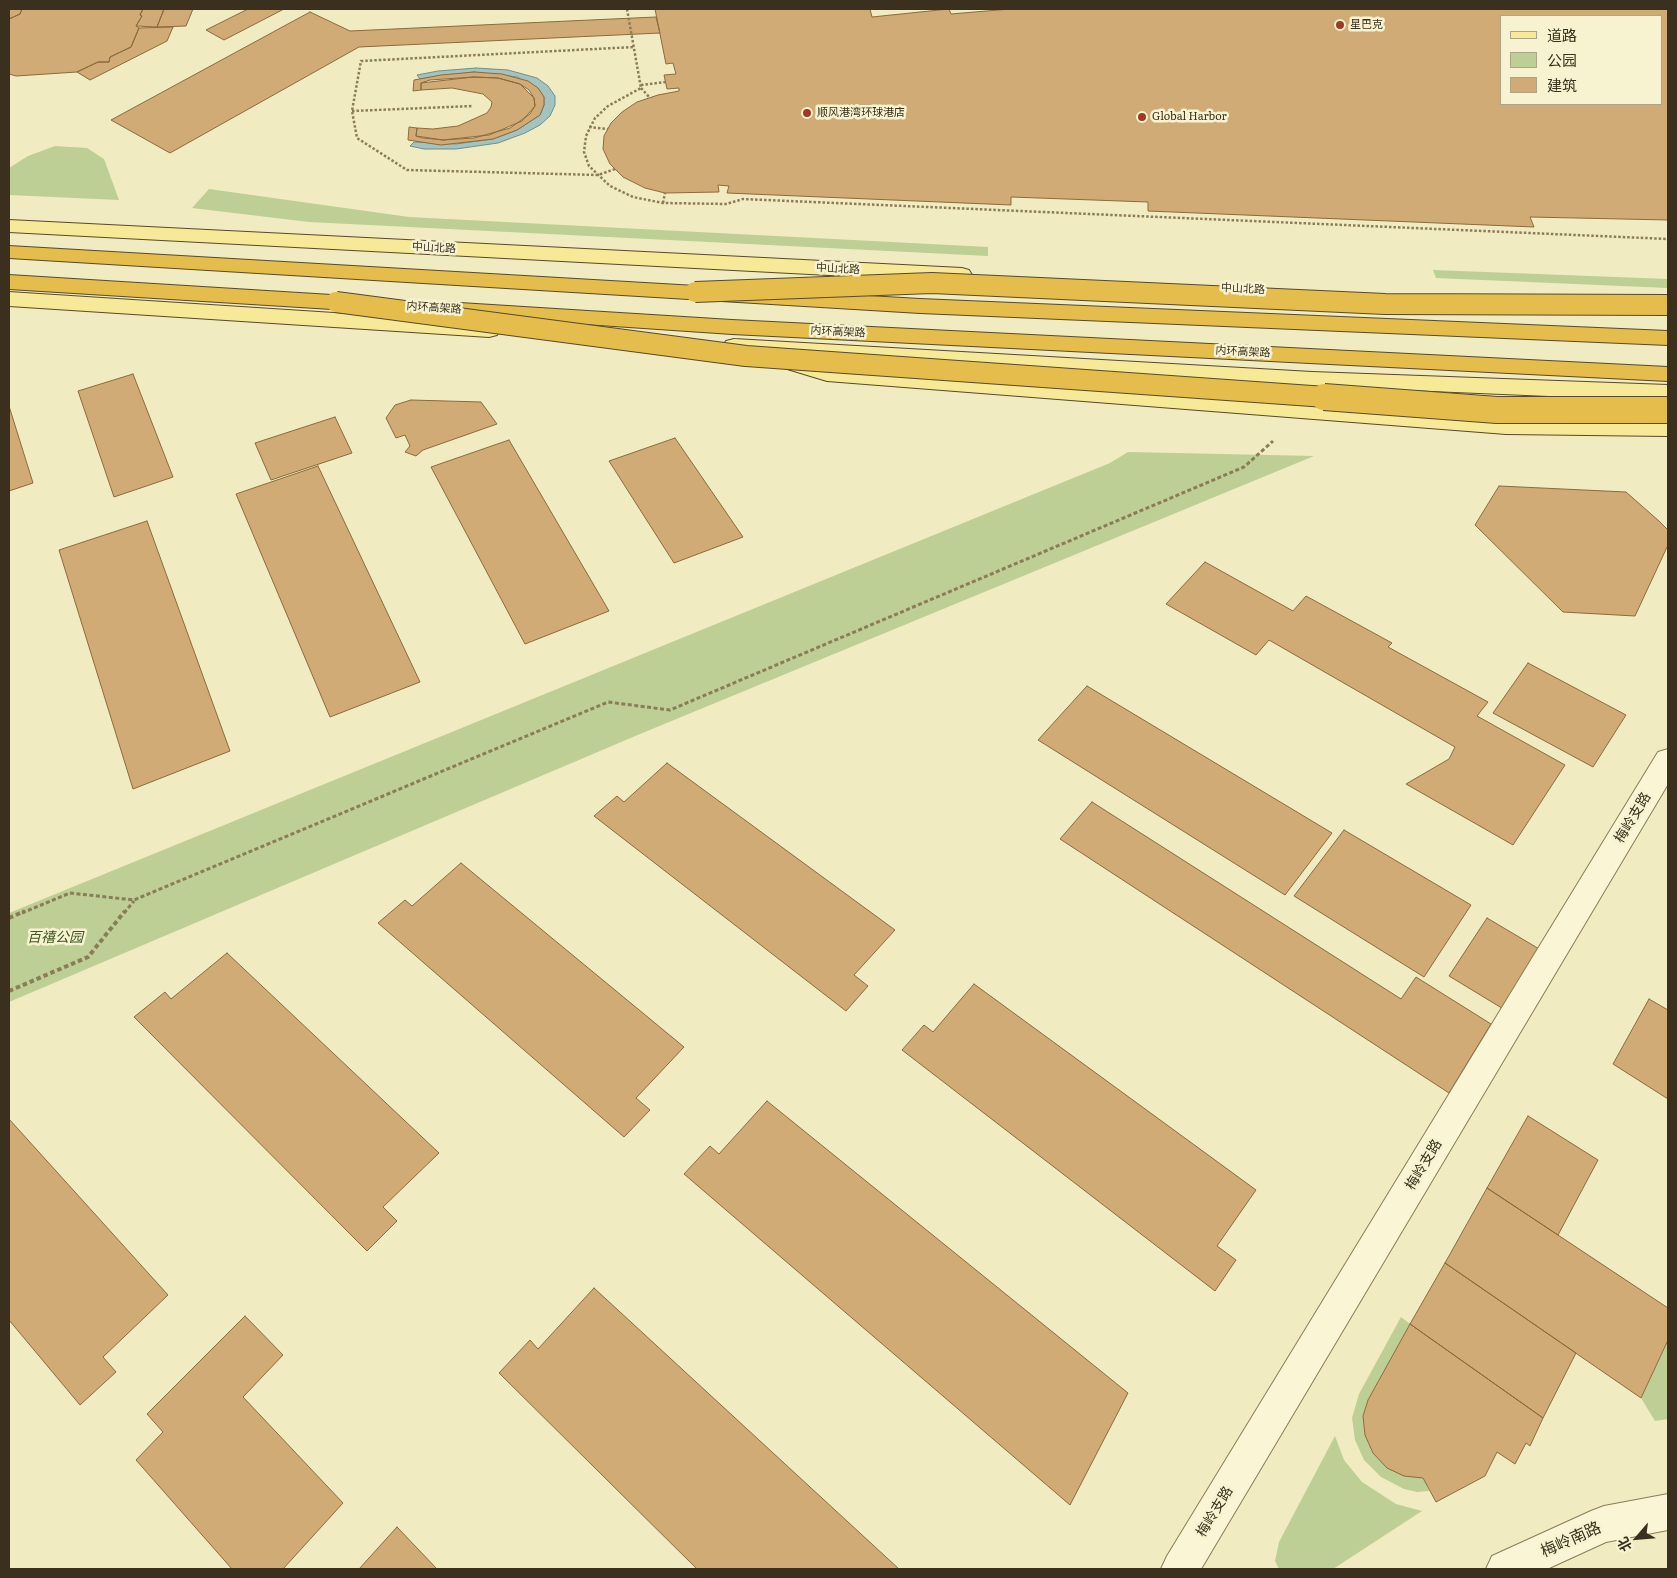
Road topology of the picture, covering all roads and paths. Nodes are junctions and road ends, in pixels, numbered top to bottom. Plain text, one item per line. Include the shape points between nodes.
1 (627, 9) edge
2 (634, 47) junction
3 (666, 82) dead end
4 (641, 86) junction
5 (650, 98) dead end
6 (472, 106) dead end
7 (352, 111) junction
8 (589, 127) junction
9 (608, 129) dead end
10 (615, 169) dead end
11 (598, 175) junction
12 (666, 193) dead end
13 (664, 203) junction
14 (9, 226) edge
15 (1668, 239) edge
16 (9, 252) edge
17 (9, 282) edge
18 (695, 292) junction
19 (9, 299) edge
20 (336, 302) junction
21 (1668, 306) edge
22 (1668, 338) edge
23 (732, 346) junction
24 (1668, 374) edge
25 (1668, 393) edge
26 (1668, 410) edge
27 (1668, 428) edge
28 (1244, 467) dead end
29 (1668, 760) edge
30 (134, 900) junction
31 (9, 918) edge
32 (9, 991) edge
33 (1668, 1512) edge
34 (1180, 1569) edge
35 (1505, 1569) edge

1 - 2 path
2 - 4 path
2 - 7 path via 361,61
3 - 4 path
4 - 5 path
4 - 8 path via 608,106
6 - 7 path
7 - 11 path via 357,138 407,170
8 - 9 path
8 - 11 path via 584,152
10 - 11 path
11 - 13 path via 610,186 633,197
12 - 13 path
13 - 15 path via 726,204 743,200
14 - 21 main road, 中山北路 via 1162,285
16 - 18 highway
17 - 20 highway, 内环高架路
18 - 21 highway, bridge via 932,283 1385,304
18 - 22 highway, bridge via 1177,319
19 - 23 main road
20 - 24 highway, 内环高架路, bridge via 732,327
20 - 26 highway, bridge via 746,356 1497,410
23 - 25 main road via 1302,378
23 - 27 main road via 827,374 1506,426
28 - 30 path via 670,710 608,702
29 - 34 street, 梅岭支路
30 - 31 path via 70,893
30 - 32 path via 88,957
33 - 35 street, 梅岭南路 via 1604,1524

